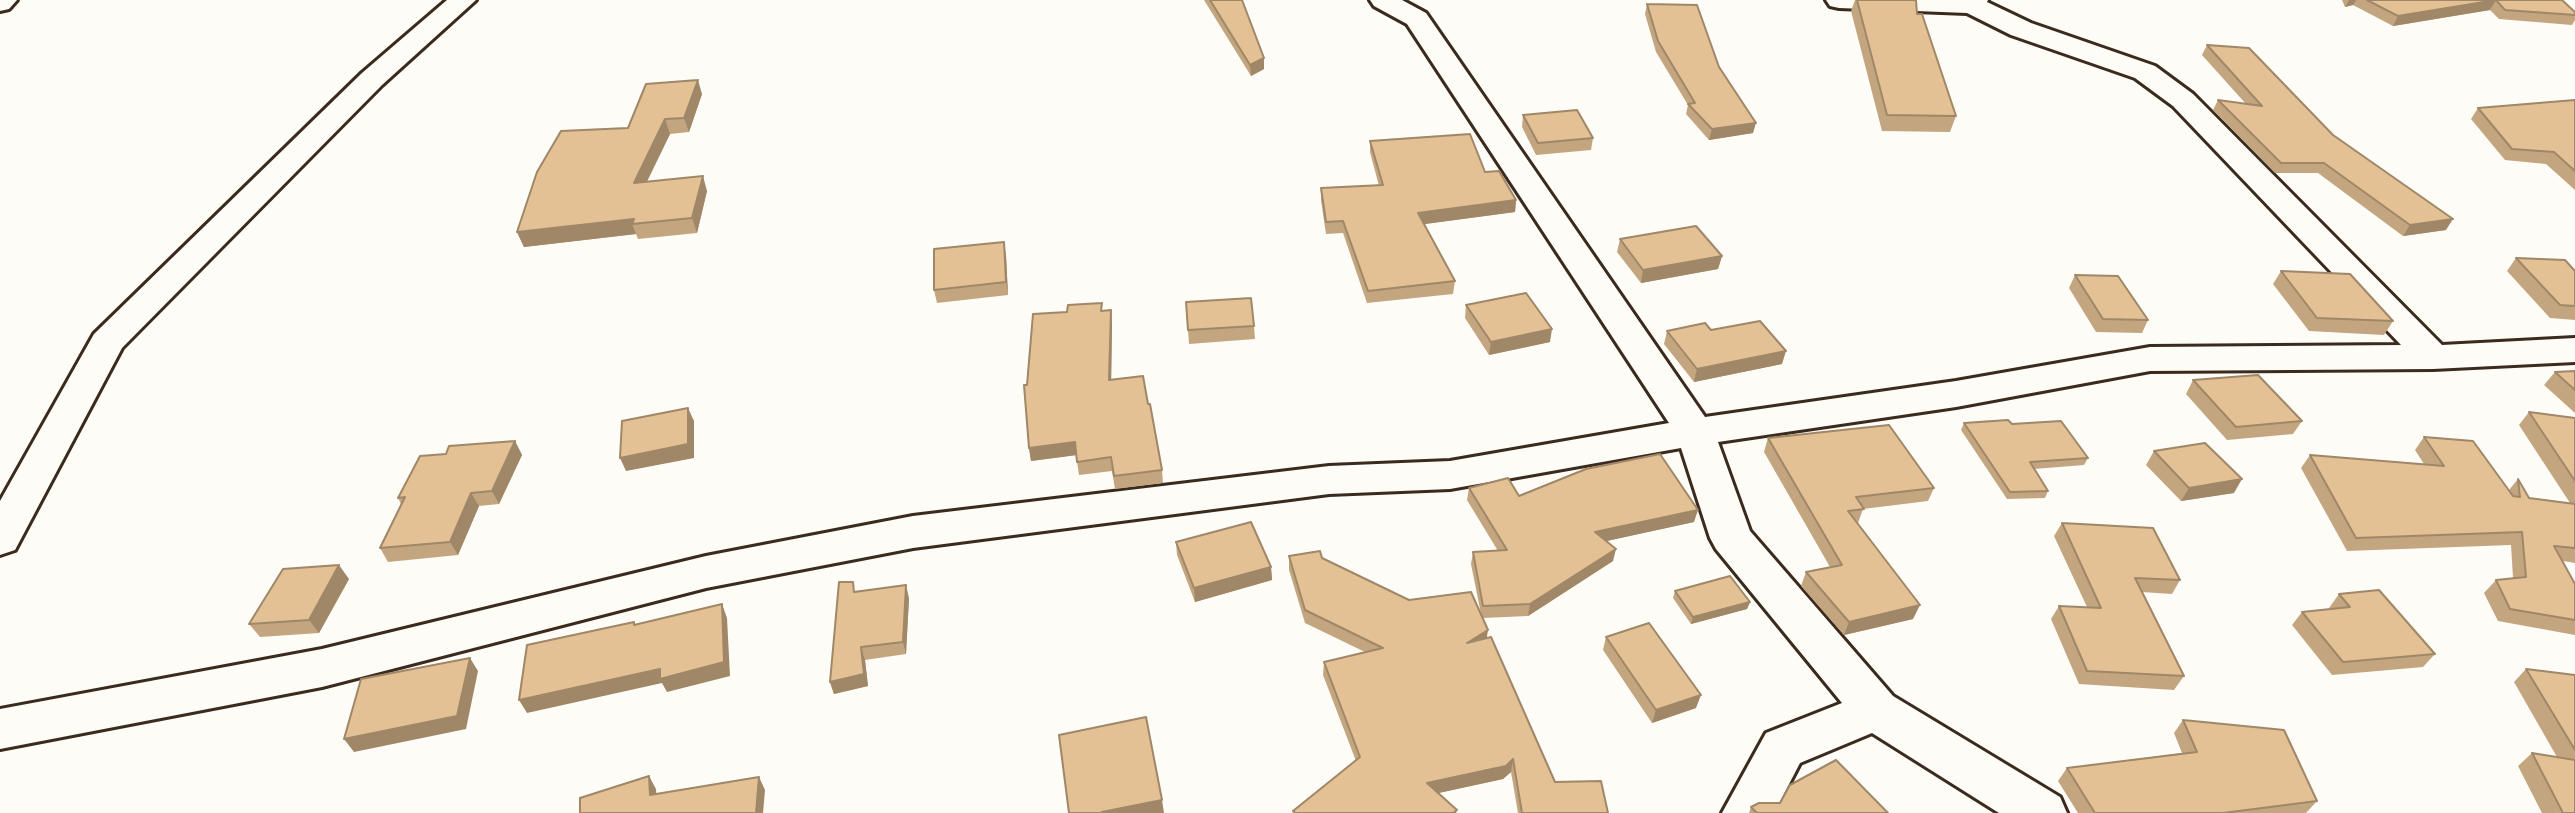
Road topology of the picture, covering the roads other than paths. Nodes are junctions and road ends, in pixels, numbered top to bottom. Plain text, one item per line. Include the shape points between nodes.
1 (463, 0) edge
2 (1383, 0) edge
3 (1839, 0) edge
4 (1973, 2) edge
5 (2575, 350) edge
6 (2433, 357) junction
7 (1695, 432) junction
8 (0, 539) edge
9 (1876, 710) junction
10 (0, 729) edge
11 (1747, 813) edge
12 (2042, 813) edge

1 - 8 street via 372,79 107,342
2 - 7 street via 1417,19
3 - 4 street
4 - 6 street via 2021,29 2145,72 2183,100
5 - 6 street
6 - 7 street via 2151,359 1956,394
7 - 9 street via 1731,538
7 - 10 street via 1450,475 1329,480 913,532 706,572 322,668
9 - 11 street via 1783,748
9 - 12 street

